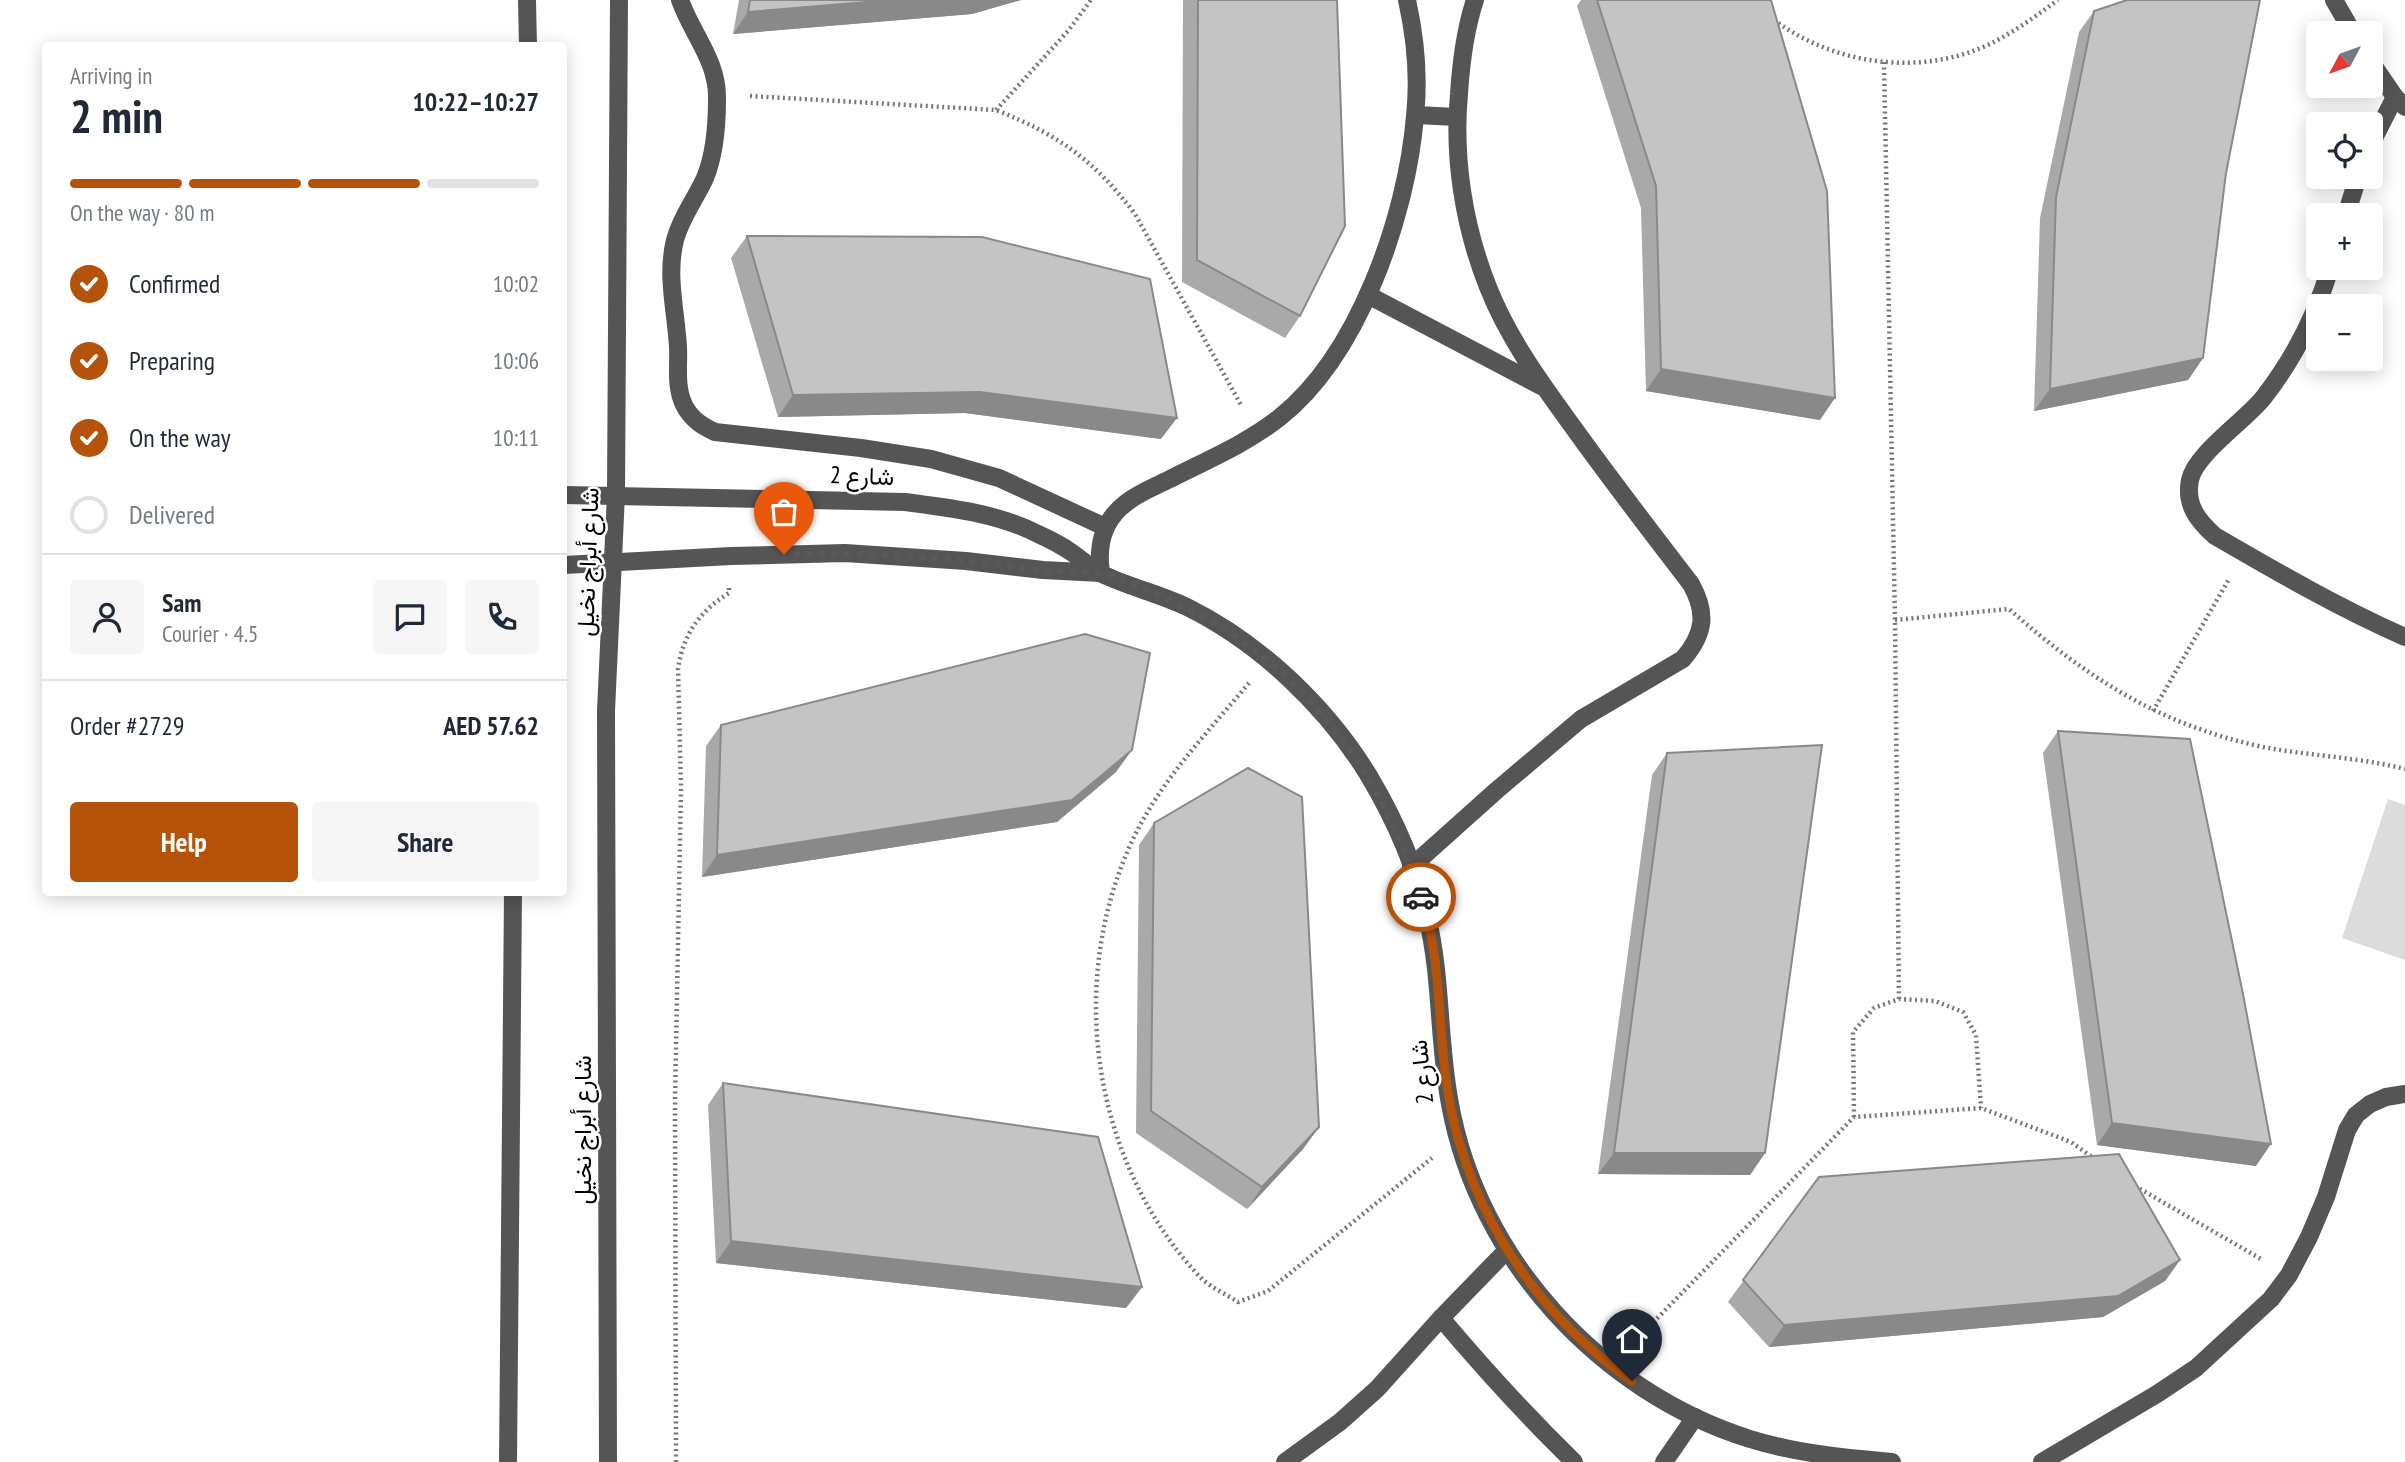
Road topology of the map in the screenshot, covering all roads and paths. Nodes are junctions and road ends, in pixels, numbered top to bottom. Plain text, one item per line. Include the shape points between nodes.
1 (527, 0) edge
2 (619, 0) edge
3 (680, 0) edge
4 (1091, 0) edge
5 (1407, 0) edge
6 (1475, 0) edge
7 (2058, 0) edge
8 (2334, 0) edge
9 (1766, 14) edge
10 (2346, 21) edge
11 (528, 42) edge
12 (1884, 62) junction
13 (2384, 80) edge
14 (718, 94) junction
15 (2400, 102) edge
16 (996, 110) junction
17 (1416, 115) junction
18 (1457, 117) junction
19 (2383, 127) edge
20 (2326, 280) edge
21 (1368, 295) junction
22 (1544, 388) junction
23 (1257, 434) junction
24 (616, 494) junction
25 (567, 495) edge
26 (1105, 527) junction
27 (2244, 553) junction
28 (731, 556) junction
29 (613, 562) junction
30 (567, 565) edge
31 (1101, 573) junction
32 (1895, 620) junction
33 (2405, 637) edge
34 (1267, 661) junction
35 (2153, 712) junction
36 (2405, 769) edge
37 (1411, 867) junction
38 (513, 896) edge
39 (1899, 999) junction
40 (2405, 1094) edge
41 (1981, 1108) junction
42 (1854, 1117) junction
43 (1457, 1138) junction
44 (2103, 1164) edge
45 (2125, 1179) edge
46 (1507, 1250) junction
47 (2289, 1275) junction
48 (1441, 1318) junction
49 (1611, 1366) junction
50 (1695, 1417) junction
51 (1803, 1457) edge
52 (508, 1462) edge
53 (608, 1462) edge
54 (676, 1462) edge
55 (1285, 1462) edge
56 (1574, 1462) edge
57 (1664, 1462) edge
58 (1892, 1462) edge
59 (2042, 1462) edge

1 - 11 street
2 - 24 street, شارع أبراج نخيل
3 - 14 street via 713,69
4 - 16 path via 1068,32
5 - 17 street
6 - 18 street via 1461,62
7 - 12 path via 1988,45 1919,62
8 - 10 street
9 - 12 path via 1816,45
12 - 32 path
13 - 15 street
14 - 16 path
14 - 26 street via 709,168 683,215 671,270 679,390 691,416 715,432 931,459 999,478
15 - 19 street
16 - 23 path via 1060,141 1114,186 1141,225
17 - 18 street
17 - 21 street via 1402,188
18 - 22 street via 1460,175 1488,287
20 - 27 street via 2314,316 2282,373 2242,421 2202,458 2190,479 2193,512 2215,536
21 - 22 street
21 - 23 street via 1329,367 1301,398
22 - 37 street via 1691,584 1699,599 1700,631 1683,659 1581,719
23 - 26 street via 1132,499
24 - 25 street, شارع 2
24 - 29 street, شارع أبراج نخيل
24 - 31 street, شارع 2 via 905,502 956,508 1033,531
26 - 31 street via 1100,542
27 - 33 street
27 - 35 path
28 - 29 street, شارع 2
28 - 31 street, شارع 2 via 869,554
28 - 54 path via 729,593 694,623 680,652 678,669
29 - 30 street, شارع 2
29 - 53 street, شارع أبراج نخيل via 606,710
31 - 34 street, شارع 2 via 1189,608
32 - 35 path via 2009,609 2094,678
32 - 39 path
34 - 37 street, شارع 2 via 1305,695 1368,774
34 - 43 path via 1163,787 1135,836 1113,890 1100,945 1095,1002 1098,1060 1129,1170 1155,1220 1200,1278 1238,1302 1268,1291
35 - 36 path via 2261,746
37 - 43 street, شارع 2 via 1427,916
38 - 52 street
39 - 41 path via 1935,1001 1963,1012 1976,1035
39 - 42 path via 1874,1008 1853,1032
40 - 47 street via 2386,1097 2356,1115 2326,1197
41 - 42 path
41 - 44 path via 2071,1142
42 - 49 path
43 - 46 street, شارع 2 via 1481,1202
45 - 47 path
46 - 48 street
46 - 49 street, شارع 2 via 1537,1292
47 - 59 street via 2271,1299 2196,1368
48 - 55 street via 1377,1389
48 - 56 street
49 - 50 street, شارع 2
50 - 51 street, شارع 2
50 - 57 street
51 - 58 street, شارع 2

